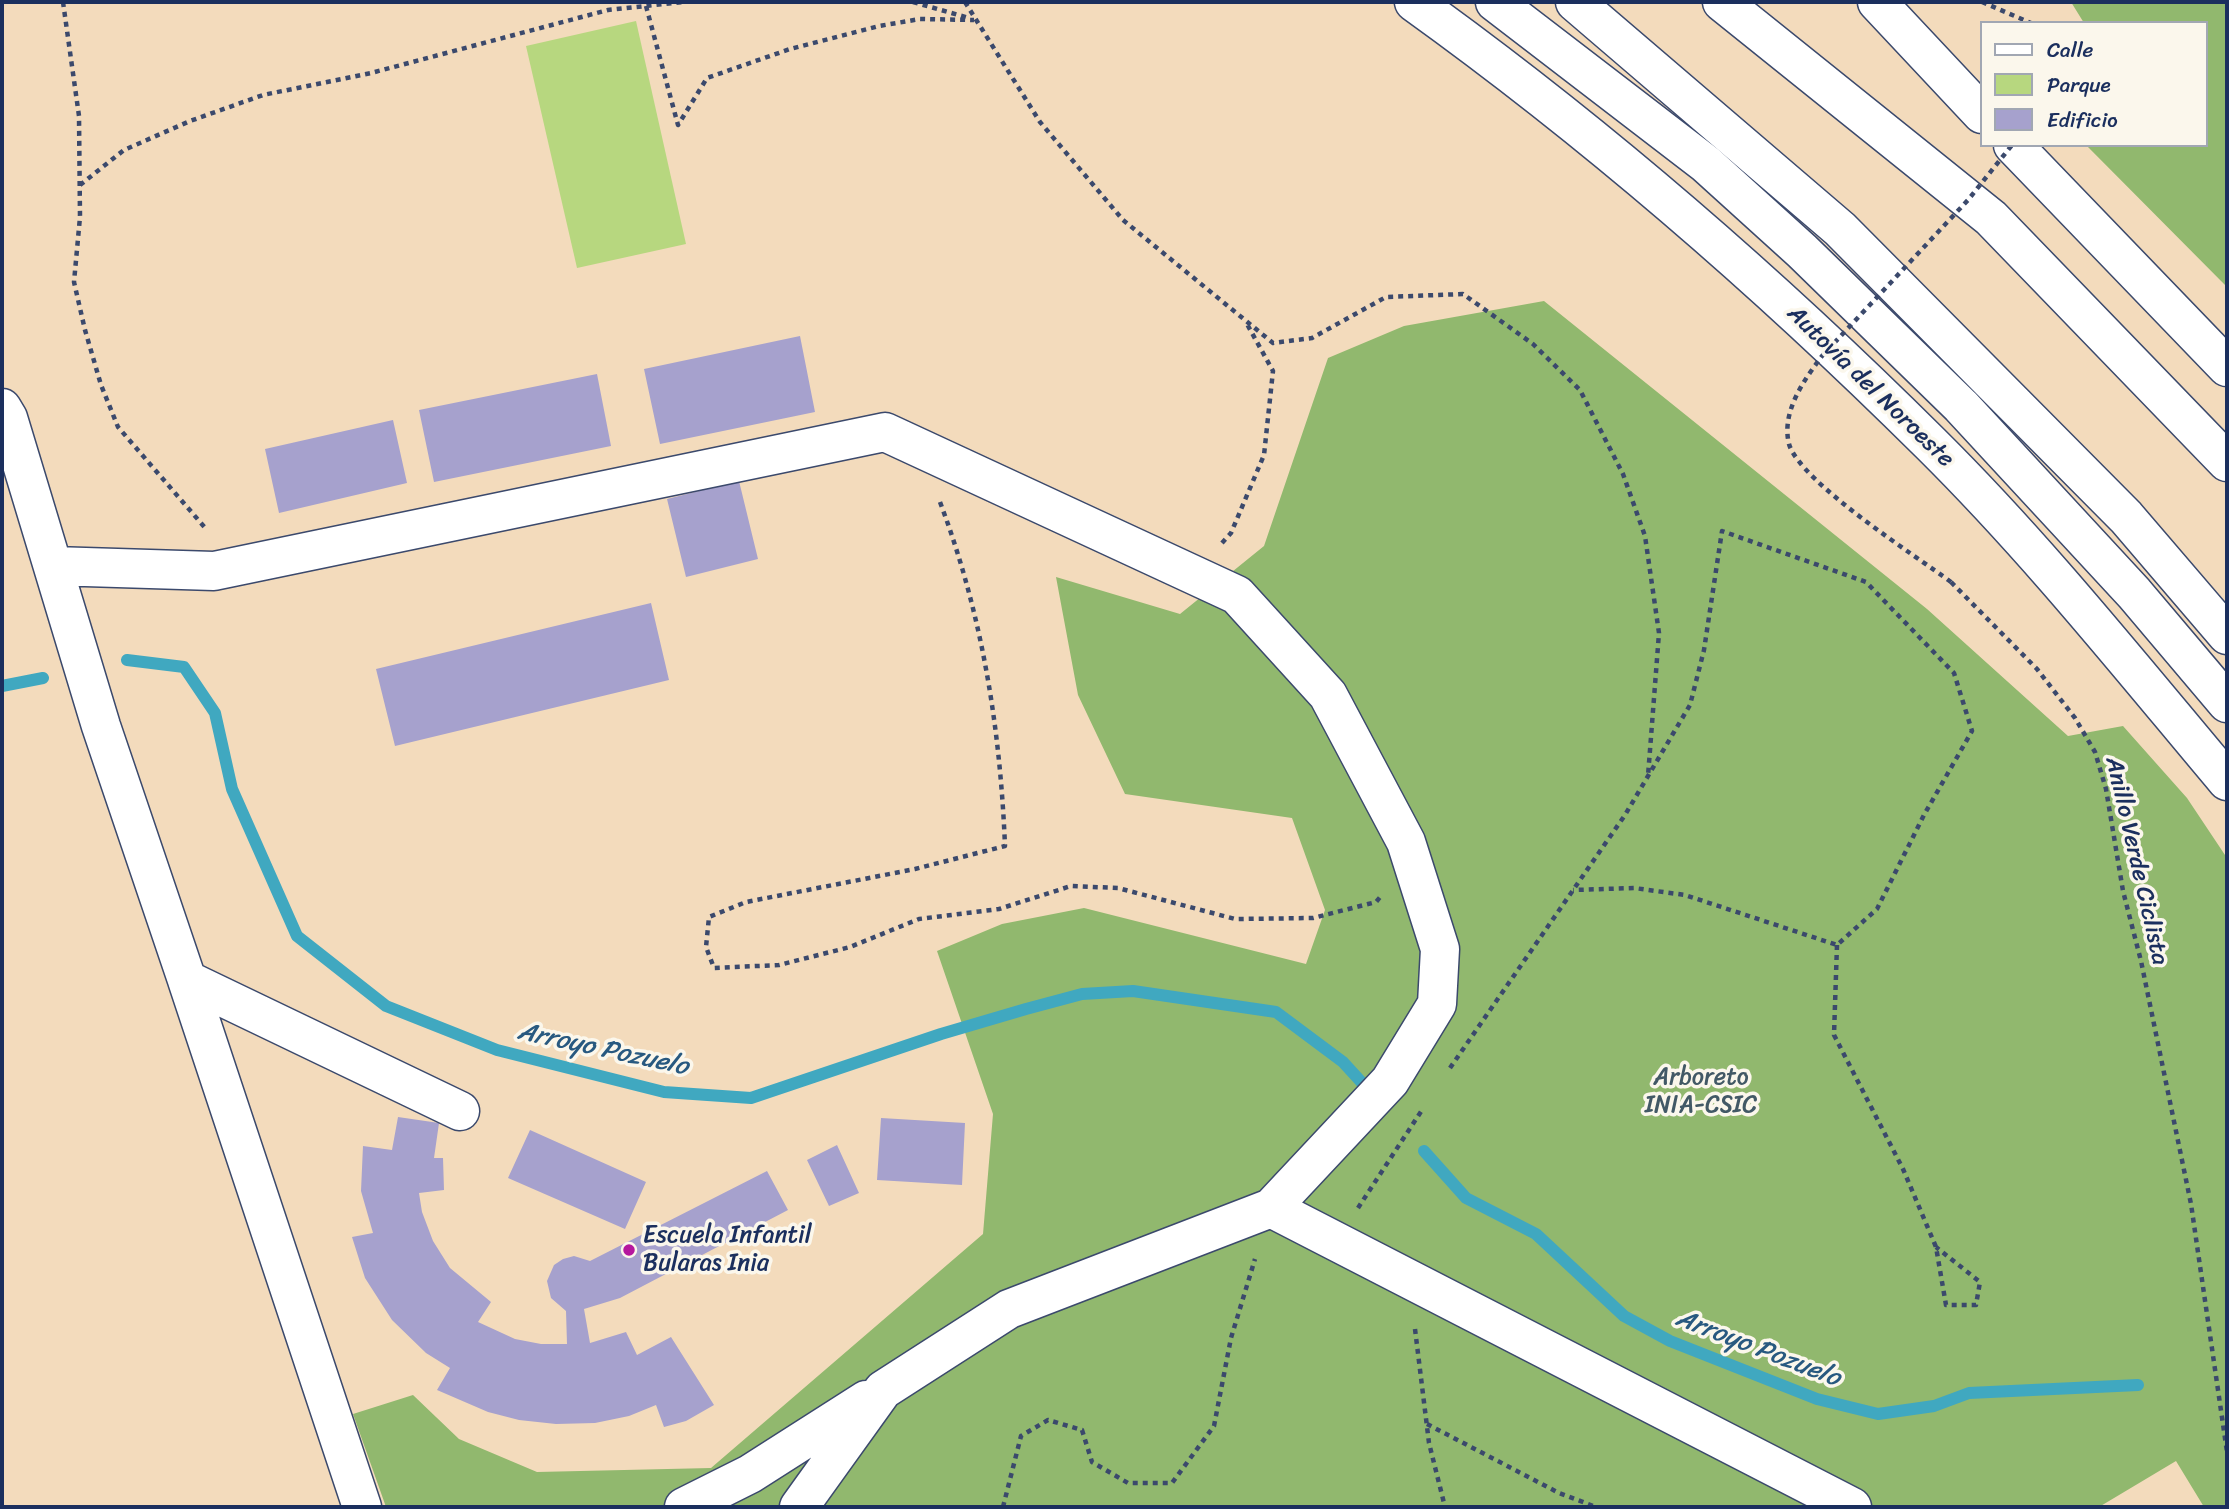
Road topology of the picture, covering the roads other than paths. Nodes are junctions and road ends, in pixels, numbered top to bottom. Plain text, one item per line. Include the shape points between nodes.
1 (1392, 2) edge
2 (1414, 2) edge
3 (1495, 2) edge
4 (1575, 2) edge
5 (1877, 2) edge
6 (1731, 5) edge
7 (1467, 40) junction
8 (1600, 81) junction
9 (1980, 112) edge
10 (2014, 147) edge
11 (2227, 367) edge
12 (2, 408) edge
13 (2221, 455) edge
14 (53, 566) junction
15 (2227, 635) edge
16 (2227, 703) edge
17 (2227, 781) edge
18 (187, 981) junction
19 (460, 1111) dead end
20 (1271, 1208) junction
21 (883, 1390) junction
22 (362, 1507) edge
23 (684, 1507) edge
24 (799, 1507) edge
25 (1852, 1507) edge

1 - 7 main road
2 - 7 main road, Autovía del Noroeste
3 - 8 main road, Autovía del Noroeste
4 - 15 main road via 1840,229 2126,517
5 - 9 main road
6 - 13 main road via 1991,218
7 - 8 main road, Autovía del Noroeste
7 - 17 main road, Autovía del Noroeste via 1665,196 1933,446 2052,574
8 - 16 main road, Autovía del Noroeste via 1706,164 1961,407 2089,544
10 - 11 main road
12 - 14 main road
14 - 18 main road
14 - 20 main road via 214,570 239,566 885,432 1237,595 1328,695 1406,842 1440,949 1437,1004 1390,1081
18 - 19 main road
18 - 22 main road
20 - 21 main road via 1009,1309
20 - 25 main road
21 - 23 main road via 750,1474
21 - 24 main road

